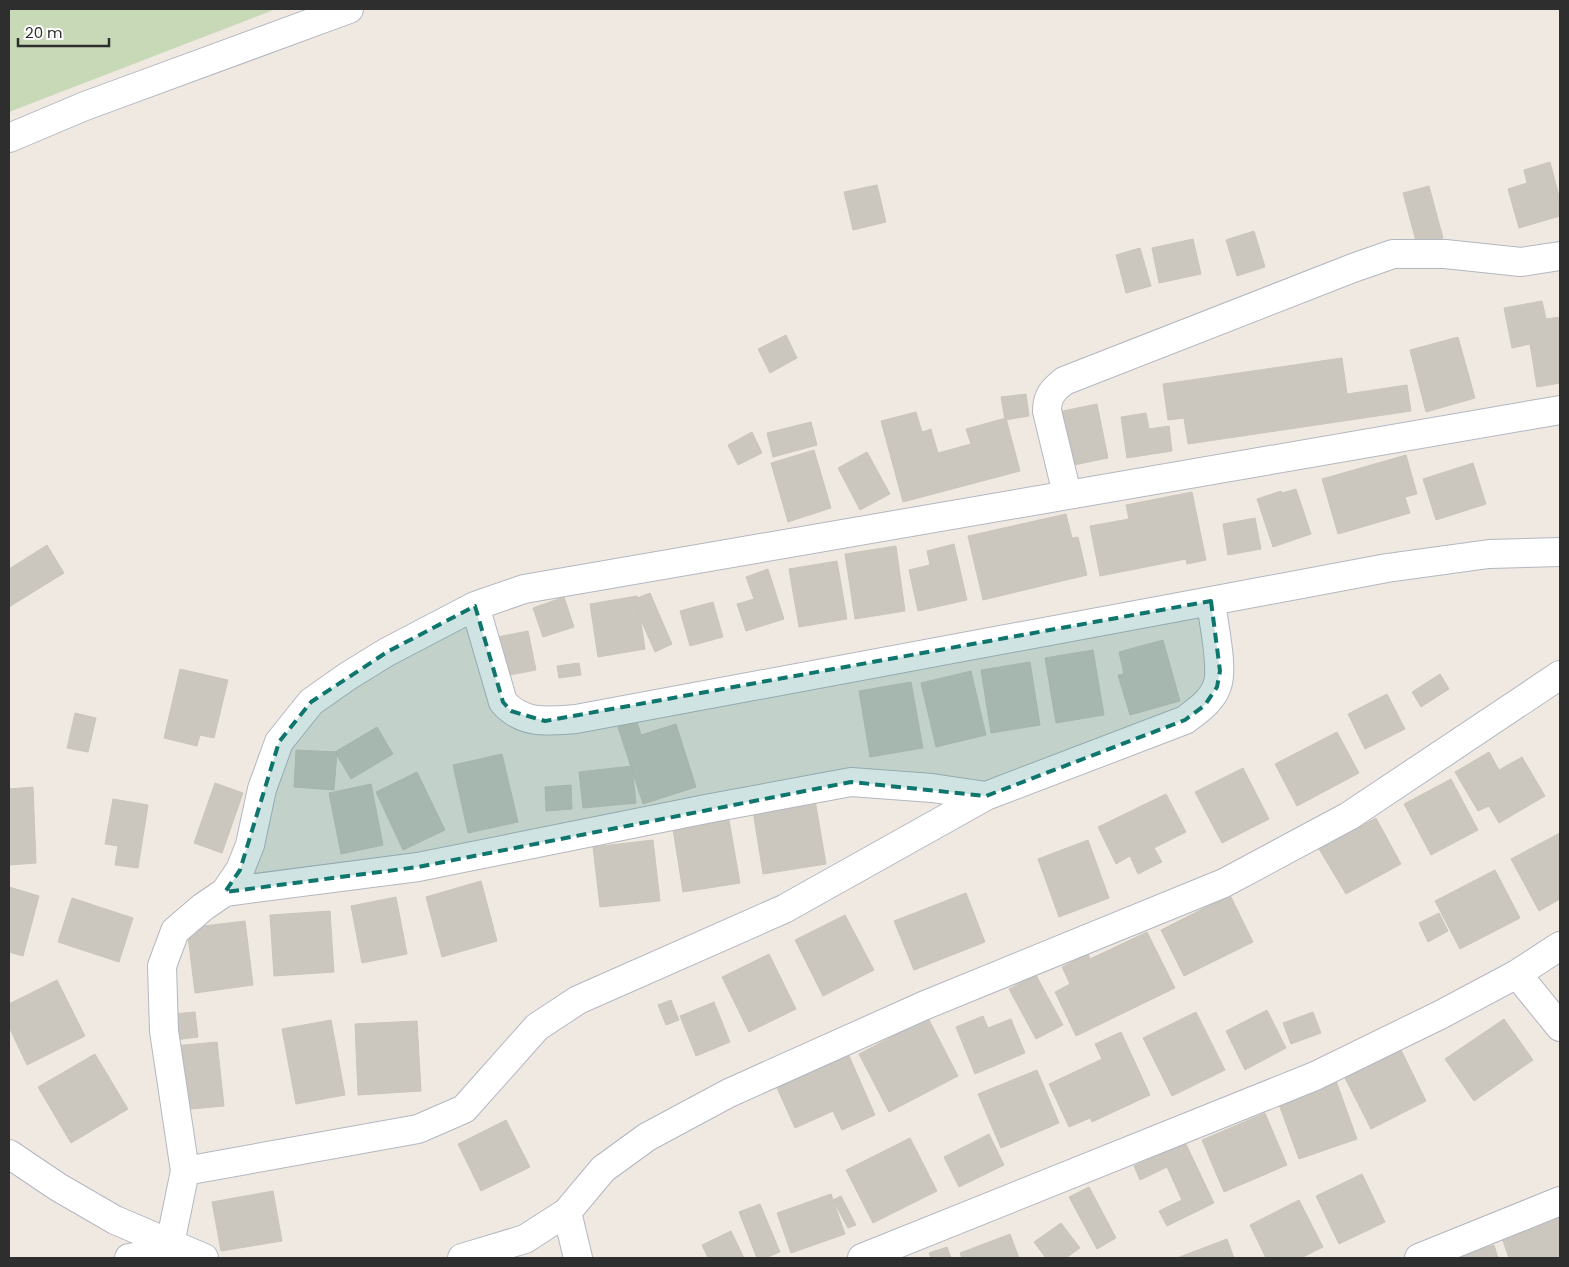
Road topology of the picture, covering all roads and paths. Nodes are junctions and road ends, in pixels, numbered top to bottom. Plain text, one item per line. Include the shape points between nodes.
1 (349, 9) edge
2 (9, 138) edge
3 (1560, 256) edge
4 (1560, 410) edge
5 (1067, 494) junction
6 (1560, 552) edge
7 (1211, 601) junction
8 (475, 606) junction
9 (1560, 675) edge
10 (986, 796) junction
11 (225, 892) junction
12 (1560, 946) edge
13 (1517, 974) junction
14 (1560, 1027) edge
15 (9, 1154) edge
16 (185, 1170) junction
17 (1560, 1201) edge
18 (567, 1212) junction
19 (170, 1244) junction
20 (129, 1258) edge
21 (204, 1258) edge
22 (462, 1258) edge
23 (578, 1258) edge
24 (862, 1258) edge
25 (1419, 1258) edge

1 - 2 street via 85,106
3 - 5 street via 1521,262 1445,254 1393,254 1064,381 1047,401 1047,411
4 - 5 street
5 - 8 street via 524,588
6 - 7 street via 1489,554 1424,563
7 - 8 street via 585,717 545,721 511,711 503,702
7 - 10 street via 1220,671 1217,687 1205,705 1185,720
8 - 11 street via 387,652 311,702 279,742 262,789 250,844 240,870
9 - 18 street via 1349,816 1224,884 896,1018 729,1093 648,1137 603,1169
10 - 11 street via 851,782 418,867
10 - 16 street via 784,909 578,1000 537,1027 464,1109 418,1129
11 - 16 street via 176,931 162,966 164,1032
12 - 13 street
13 - 14 street
13 - 24 street via 1315,1076
15 - 19 street via 115,1220
16 - 19 street
17 - 25 street
18 - 22 street via 525,1239
18 - 23 street
19 - 20 street via 158,1253
19 - 21 street

